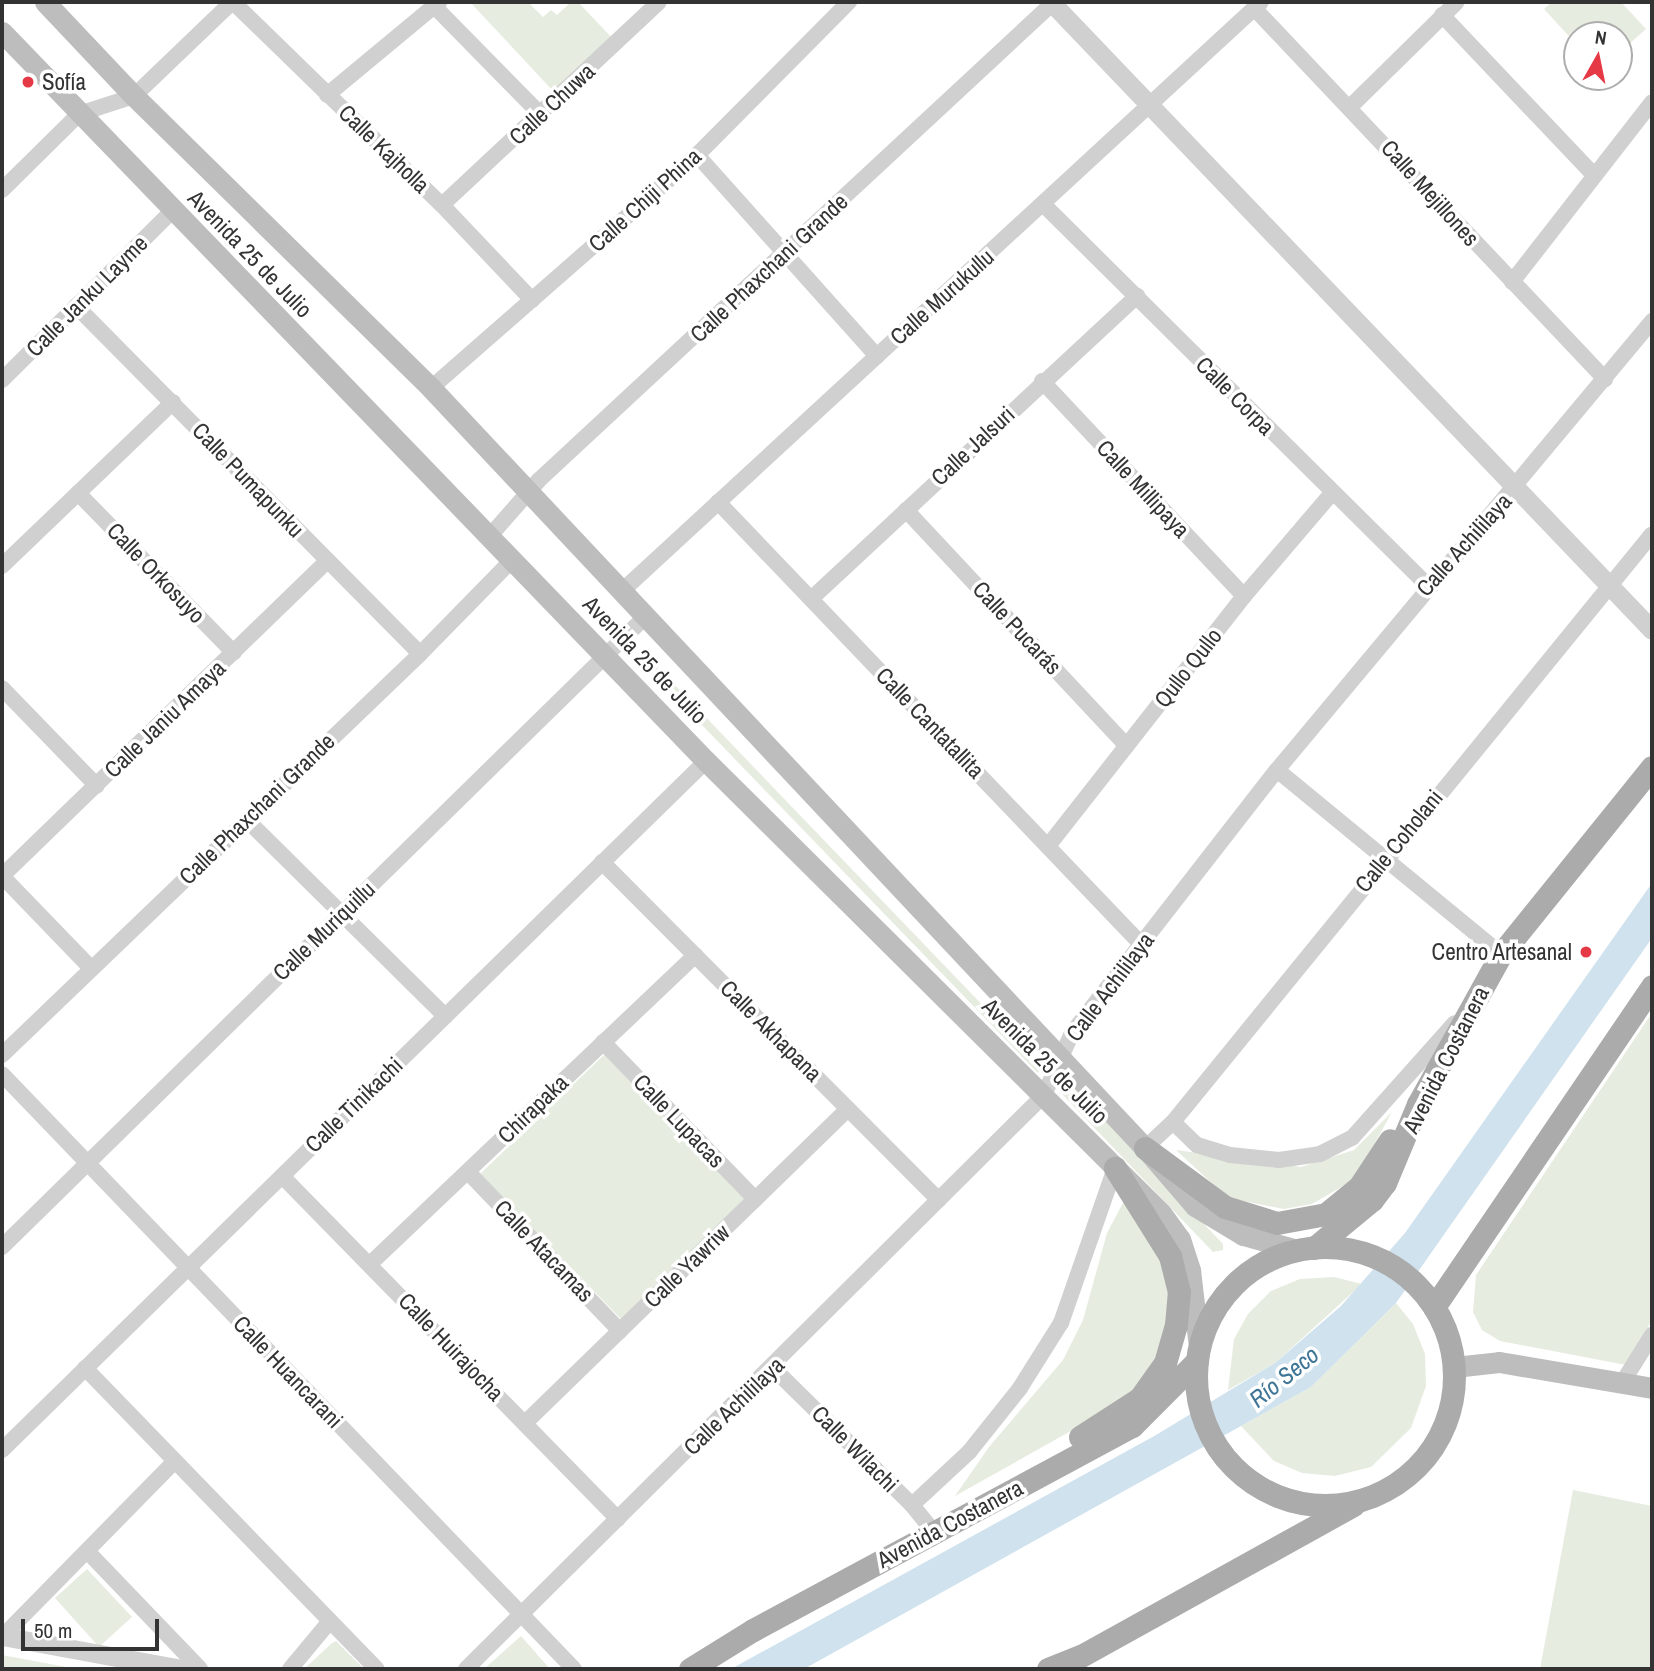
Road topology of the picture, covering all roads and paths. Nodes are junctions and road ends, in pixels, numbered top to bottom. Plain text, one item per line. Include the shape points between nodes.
1 (45, 2) edge
2 (232, 2) edge
3 (659, 2) edge
4 (849, 2) edge
5 (1052, 2) edge
6 (1457, 2) edge
7 (436, 4) edge
8 (1257, 5) edge
9 (1442, 15) junction
10 (2, 32) edge
11 (327, 95) junction
12 (134, 96) junction
13 (1652, 103) edge
14 (1351, 106) junction
15 (1150, 108) junction
16 (79, 114) junction
17 (541, 115) junction
18 (697, 155) junction
19 (1594, 175) junction
20 (2, 190) edge
21 (442, 205) junction
22 (1044, 205) junction
23 (172, 211) junction
24 (787, 252) junction
25 (1512, 282) junction
26 (1137, 296) junction
27 (532, 300) junction
28 (76, 306) junction
29 (1652, 321) edge
30 (877, 356) junction
31 (1605, 379) junction
32 (2, 380) edge
33 (1042, 381) junction
34 (431, 388) junction
35 (173, 402) junction
36 (1514, 489) junction
37 (78, 494) junction
38 (1331, 494) junction
39 (530, 495) junction
40 (718, 502) junction
41 (906, 510) junction
42 (1652, 534) edge
43 (489, 537) junction
44 (511, 561) junction
45 (326, 562) junction
46 (2, 566) edge
47 (1427, 584) junction
48 (1611, 585) junction
49 (622, 591) junction
50 (1244, 596) junction
51 (812, 598) junction
52 (646, 616) junction
53 (1652, 629) edge
54 (234, 653) junction
55 (420, 654) junction
56 (605, 656) junction
57 (2, 688) edge
58 (1127, 746) junction
59 (706, 761) junction
60 (1652, 767) edge
61 (1277, 770) junction
62 (97, 786) junction
63 (247, 820) junction
64 (1048, 846) junction
65 (1383, 859) junction
66 (602, 862) junction
67 (2, 876) edge
68 (340, 916) junction
69 (1142, 945) junction
70 (1502, 954) junction
71 (695, 955) junction
72 (90, 967) junction
73 (1652, 986) edge
74 (1472, 1006) junction
75 (445, 1016) junction
76 (603, 1042) junction
77 (2, 1055) edge
78 (1059, 1059) junction
79 (2, 1074) edge
80 (1044, 1095) junction
81 (1418, 1104) junction
82 (848, 1109) junction
83 (1173, 1122) junction
84 (1145, 1148) junction
85 (87, 1163) junction
86 (1115, 1168) junction
87 (468, 1172) junction
88 (282, 1175) junction
89 (755, 1199) junction
90 (939, 1200) junction
91 (2, 1247) edge
92 (1305, 1249) junction
93 (371, 1263) junction
94 (187, 1268) junction
95 (1434, 1307) junction
96 (620, 1331) junction
97 (1652, 1335) edge
98 (1198, 1354) junction
99 (1454, 1367) junction
100 (85, 1368) junction
101 (773, 1368) junction
102 (1622, 1383) junction
103 (1652, 1388) edge
104 (525, 1423) junction
105 (2, 1450) edge
106 (175, 1461) junction
107 (1367, 1497) junction
108 (912, 1505) junction
109 (618, 1519) junction
110 (934, 1532) junction
111 (87, 1551) junction
112 (522, 1616) junction
113 (330, 1621) junction
114 (2, 1636) edge
115 (182, 1669) edge
116 (200, 1669) edge
117 (290, 1669) edge
118 (377, 1669) edge
119 (466, 1669) edge
120 (574, 1669) edge
121 (690, 1669) edge
122 (1048, 1669) edge

1 - 12 main road, Avenida 25 de Julio
2 - 11 street, Calle Kajholla
2 - 12 street
3 - 17 street, Calle Chuwa
4 - 18 street, Calle Chiji Phina
5 - 15 street
5 - 24 street, Calle Phaxchani Grande
6 - 9 street
7 - 11 street
7 - 17 street
8 - 14 street, Calle Mejillones
8 - 15 street, Calle Murukullu
9 - 14 street
9 - 19 street
10 - 16 main road, Avenida 25 de Julio
11 - 21 street, Calle Kajholla
12 - 16 street
12 - 34 main road, Avenida 25 de Julio
13 - 19 street
14 - 25 street, Calle Mejillones
15 - 22 street, Calle Murukullu
15 - 36 street
16 - 20 street
16 - 23 main road, Avenida 25 de Julio
17 - 21 street, Calle Chuwa
18 - 24 street
18 - 27 street, Calle Chiji Phina
19 - 25 street
21 - 27 street, Calle Kajholla
22 - 26 street, Calle Corpa
22 - 30 street, Calle Murukullu
23 - 28 street, Calle Janku Layme
23 - 43 main road, Avenida 25 de Julio
24 - 30 street
24 - 39 street, Calle Phaxchani Grande via 539,480
25 - 31 street, Calle Mejillones
26 - 33 street, Calle Jalsuri
26 - 38 street, Calle Corpa
27 - 34 street, Calle Chiji Phina
28 - 32 street, Calle Janku Layme
28 - 35 street, Calle Pumapunku
29 - 31 street, Calle Achililaya
30 - 40 street, Calle Murukullu
31 - 36 street, Calle Achililaya
33 - 41 street, Calle Jalsuri
33 - 50 street, Calle Millipaya
34 - 39 main road, Avenida 25 de Julio
35 - 37 street
35 - 45 street, Calle Pumapunku
36 - 47 street, Calle Achililaya
36 - 48 street
37 - 46 street
37 - 54 street, Calle Orkosuyo
38 - 47 street, Calle Corpa
38 - 50 street, Qullo Qullo
39 - 43 street, Calle Phaxchani Grande
39 - 49 main road, Avenida 25 de Julio
40 - 49 street, Calle Murukullu
40 - 51 street, Calle Cantatallita
41 - 51 street, Calle Jalsuri
41 - 58 street, Calle Pucarás
42 - 48 street, Calle Coholani
43 - 44 main road, Avenida 25 de Julio
44 - 55 street, Calle Phaxchani Grande
44 - 56 main road, Avenida 25 de Julio
45 - 54 street, Calle Janiu Amaya
45 - 55 street, Calle Pumapunku
47 - 61 street, Calle Achililaya
48 - 53 street
48 - 65 street, Calle Coholani
49 - 52 main road, Avenida 25 de Julio
50 - 58 street, Qullo Qullo
51 - 64 street, Calle Cantatallita
52 - 56 street, Calle Muriquillu
52 - 78 main road, Avenida 25 de Julio
54 - 62 street, Calle Janiu Amaya
55 - 63 street, Calle Phaxchani Grande
56 - 59 main road, Avenida 25 de Julio
56 - 68 street, Calle Muriquillu
57 - 62 street
58 - 64 street, Qullo Qullo
59 - 66 street, Calle Tinikachi
59 - 80 main road, Avenida 25 de Julio
60 - 70 main road, Avenida Costanera
61 - 65 street
61 - 69 street, Calle Achililaya
62 - 67 street, Calle Janiu Amaya
63 - 68 street
63 - 72 street, Calle Phaxchani Grande
64 - 69 street, Calle Cantatallita
65 - 70 street
65 - 83 street, Calle Coholani
66 - 71 street, Calle Akhapana
66 - 75 street, Calle Tinikachi
67 - 72 street
68 - 75 street
68 - 85 street, Calle Muriquillu
69 - 78 street, Calle Achililaya via 1072,1033
70 - 74 main road, Avenida Costanera
71 - 76 street, Chirapaka
71 - 82 street, Calle Akhapana
72 - 77 street, Calle Phaxchani Grande
73 - 95 main road
74 - 81 main road, Avenida Costanera
74 - 83 street via 1352,1138 1320,1154 1279,1160 1230,1155 1197,1145
75 - 88 street, Calle Tinikachi
76 - 87 street, Chirapaka
76 - 89 street, Calle Lupacas
78 - 80 street, Calle Achililaya
78 - 84 main road, Avenida 25 de Julio
79 - 85 street, Calle Huancarani
80 - 86 main road, Avenida 25 de Julio
80 - 90 street, Calle Achililaya
81 - 84 main road via 1359,1187 1326,1214 1303,1220 1277,1223 1225,1207
81 - 92 main road, Avenida Costanera via 1385,1183 1372,1200
82 - 89 street, Calle Yawriw
82 - 90 street, Calle Akhapana
83 - 84 street, Calle Coholani
84 - 92 main road, Avenida 25 de Julio via 1195,1206 1217,1223
85 - 91 street, Calle Muriquillu
85 - 94 street, Calle Huancarani
86 - 98 main road, Avenida 25 de Julio via 1180,1239 1196,1300
86 - 108 street via 1062,1323 1020,1388 969,1452
86 - 110 main road via 1170,1256 1179,1292 1165,1363 1140,1398 978,1496
87 - 93 street, Chirapaka
87 - 96 street, Calle Atacamas
88 - 93 street, Calle Huirajocha
88 - 94 street, Calle Tinikachi
89 - 96 street, Calle Yawriw
90 - 101 street, Calle Achililaya
92 - 95 main road via 1346,1249 1378,1258 1416,1284
92 - 98 main road via 1253,1269 1234,1284 1207,1324
93 - 104 street, Calle Huirajocha
94 - 100 street, Calle Tinikachi
94 - 112 street, Calle Huancarani
95 - 99 main road
96 - 104 street, Calle Yawriw
97 - 102 street
98 - 107 main road via 1200,1407 1217,1446 1256,1485 1282,1497 1329,1504
98 - 110 main road, Avenida Costanera via 1132,1426
99 - 102 main road via 1499,1362
99 - 107 main road via 1448,1417 1435,1444 1394,1485
100 - 105 street, Calle Tinikachi
100 - 106 street
101 - 108 street, Calle Wilachi
101 - 109 street, Calle Achililaya
102 - 103 main road
104 - 109 street, Calle Huirajocha
106 - 111 street
106 - 113 street
107 - 122 main road via 1081,1657
108 - 110 street, Calle Wilachi
109 - 112 street, Calle Achililaya
110 - 121 main road, Avenida Costanera
111 - 114 street
111 - 116 street
112 - 119 street, Calle Achililaya
112 - 120 street, Calle Huancarani
113 - 117 street
113 - 118 street
114 - 115 street

